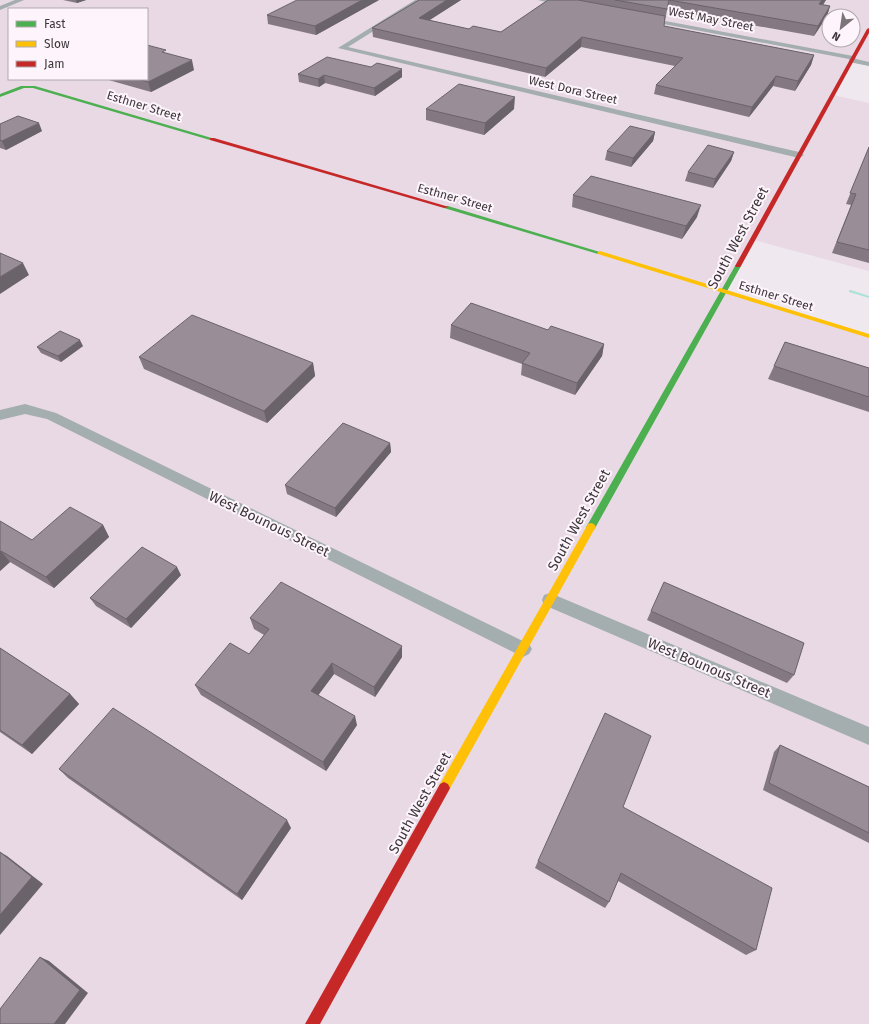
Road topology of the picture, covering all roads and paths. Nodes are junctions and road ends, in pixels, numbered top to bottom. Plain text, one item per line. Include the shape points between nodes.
1 (21, 0) edge
2 (420, 0) edge
3 (541, 0) edge
4 (571, 6) edge
5 (0, 8) edge
6 (639, 18) edge
7 (869, 29) edge
8 (852, 59) junction
9 (869, 64) edge
10 (0, 96) edge
11 (799, 155) junction
12 (724, 292) junction
13 (869, 336) edge
14 (6, 413) edge
15 (550, 600) junction
16 (523, 649) junction
17 (869, 736) edge
18 (312, 1024) edge

1 - 5 street
2 - 11 street, West Dora Street via 342,48
3 - 4 street
6 - 8 street, West May Street
7 - 8 main road, South West Street
8 - 9 street, West May Street
8 - 11 main road, South West Street
10 - 12 main road, Esthner Street via 23,87 33,87 641,265
11 - 12 main road, South West Street
12 - 13 main road, Esthner Street
12 - 15 main road, South West Street
14 - 16 street, West Bounous Street via 25,409 51,416
15 - 16 main road, South West Street
15 - 17 street, West Bounous Street
16 - 18 main road, South West Street

